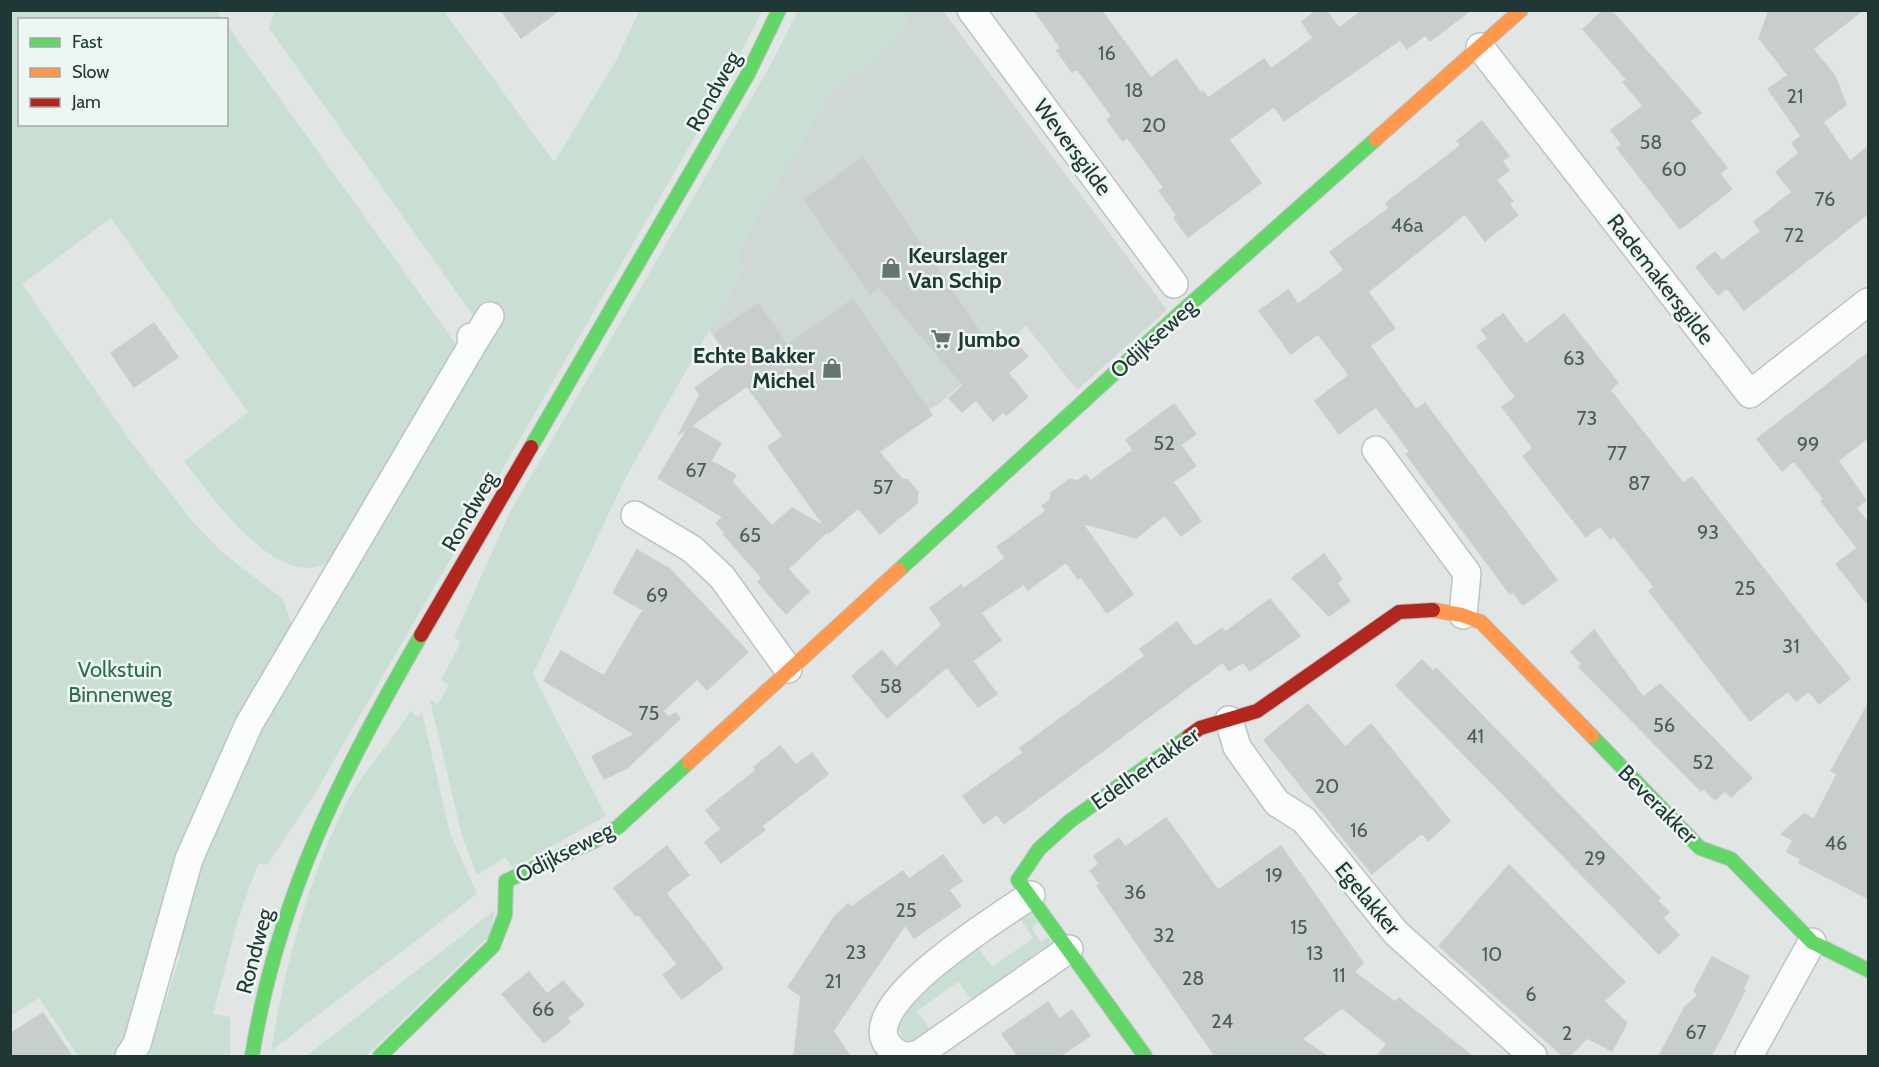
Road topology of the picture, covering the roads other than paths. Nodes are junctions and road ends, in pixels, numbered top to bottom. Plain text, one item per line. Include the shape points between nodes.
1 (779, 10) edge
2 (971, 10) edge
3 (1521, 10) edge
4 (1480, 47) junction
5 (1174, 284) dead end
6 (1869, 302) edge
7 (490, 316) dead end
8 (1376, 450) dead end
9 (636, 515) dead end
10 (1399, 612) joint
11 (1463, 615) junction
12 (788, 669) junction
13 (1229, 720) junction
14 (1031, 895) junction
15 (1812, 942) junction
16 (1069, 949) junction
17 (1869, 970) edge
18 (129, 1056) edge
19 (252, 1056) edge
20 (380, 1056) edge
21 (1145, 1056) edge
22 (1533, 1056) edge
23 (1749, 1056) edge

1 - 19 street, Rondweg via 748,74 368,727 327,805 283,920
2 - 5 street, Weversgilde
3 - 4 street, Odijkseweg
4 - 6 street, Rademakersgilde via 1750,394
4 - 12 street, Odijkseweg
7 - 18 street via 249,724 189,859 137,1044
8 - 11 street via 1467,573
9 - 12 street via 692,549 722,577
10 - 11 street, Beverakker via 1419,609
10 - 13 street, Edelhertakker via 1257,711
11 - 15 street, Beverakker via 1485,627 1700,848 1731,859
12 - 20 street, Odijkseweg via 618,826 506,881 508,899 493,946
13 - 14 street, Edelhertakker via 1200,728 1070,821 1039,849 1018,880
13 - 22 street, Egelakker via 1237,747 1277,803 1304,820 1396,933
14 - 16 street, Edelhertakker
14 - 16 street via 912,982 893,1006 886,1022 885,1040 903,1056 919,1053
15 - 17 street, Beverakker
15 - 23 street
16 - 21 street, Edelhertakker

